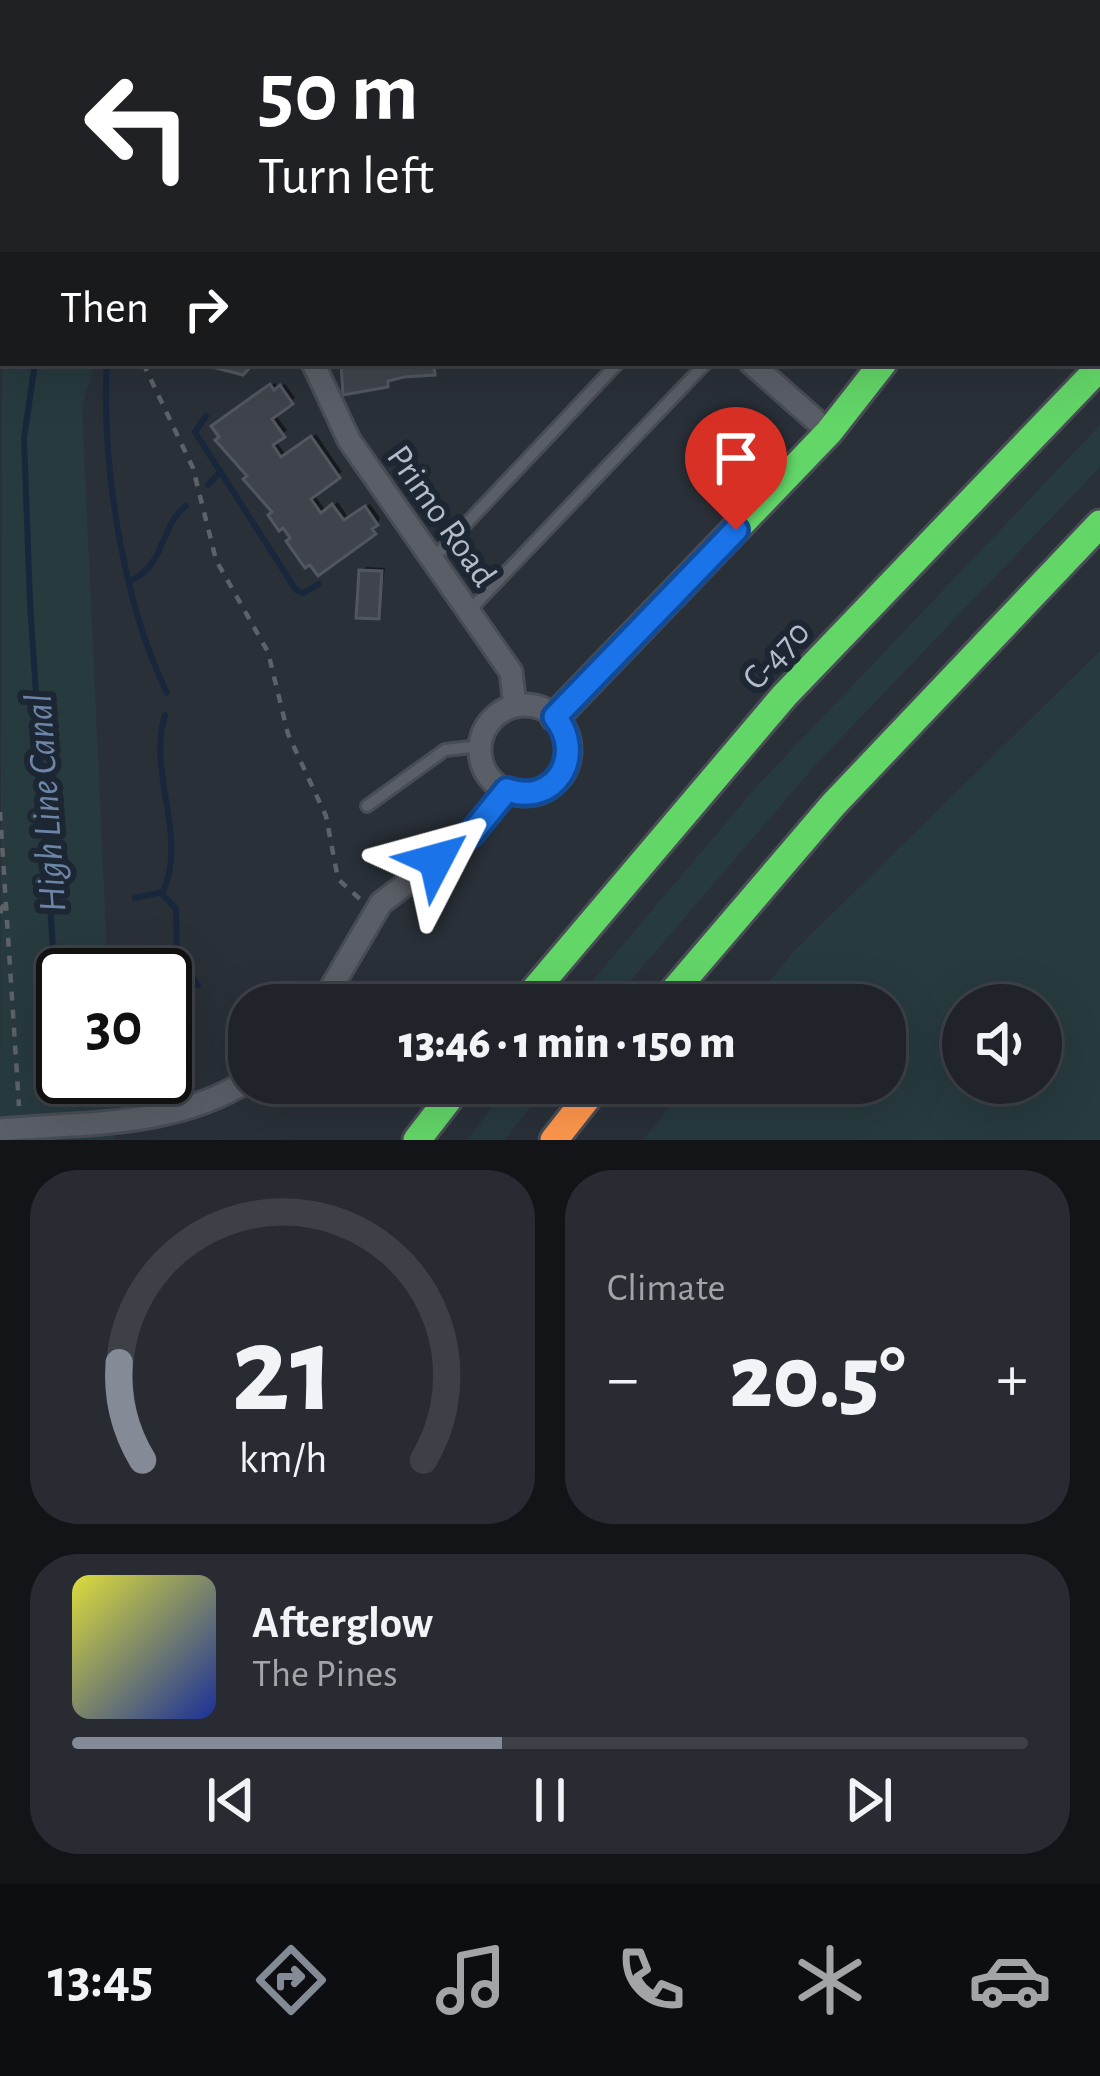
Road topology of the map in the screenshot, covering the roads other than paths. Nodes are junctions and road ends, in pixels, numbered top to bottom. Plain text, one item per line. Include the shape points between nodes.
1 (314, 366) edge
2 (615, 366) edge
3 (703, 366) edge
4 (754, 366) edge
5 (882, 366) edge
6 (1100, 367) edge
7 (829, 432) junction
8 (1100, 524) edge
9 (434, 559) junction
10 (470, 610) junction
11 (515, 706) junction
12 (555, 717) junction
13 (480, 746) junction
14 (507, 790) junction
15 (367, 806) dead end
16 (333, 984) edge
17 (540, 984) edge
18 (680, 984) edge
19 (228, 1092) edge
20 (445, 1104) edge
21 (582, 1104) edge
22 (0, 1130) edge
23 (417, 1140) edge
24 (554, 1140) edge

1 - 9 street, Primo Road via 349,440
2 - 9 lane
3 - 10 lane
4 - 7 street
5 - 7 main road
6 - 17 main road, C-470 via 772,710
7 - 12 main road
8 - 18 main road via 818,822
9 - 10 street, Primo Road
10 - 11 street, Primo Road via 511,672
11 - 12 street
11 - 13 street via 491,720
12 - 14 street via 569,742 565,771 542,791
13 - 14 street via 488,776
13 - 15 lane via 445,750
14 - 16 street via 472,833 381,903
19 - 22 street via 174,1114
20 - 23 main road
21 - 24 main road

